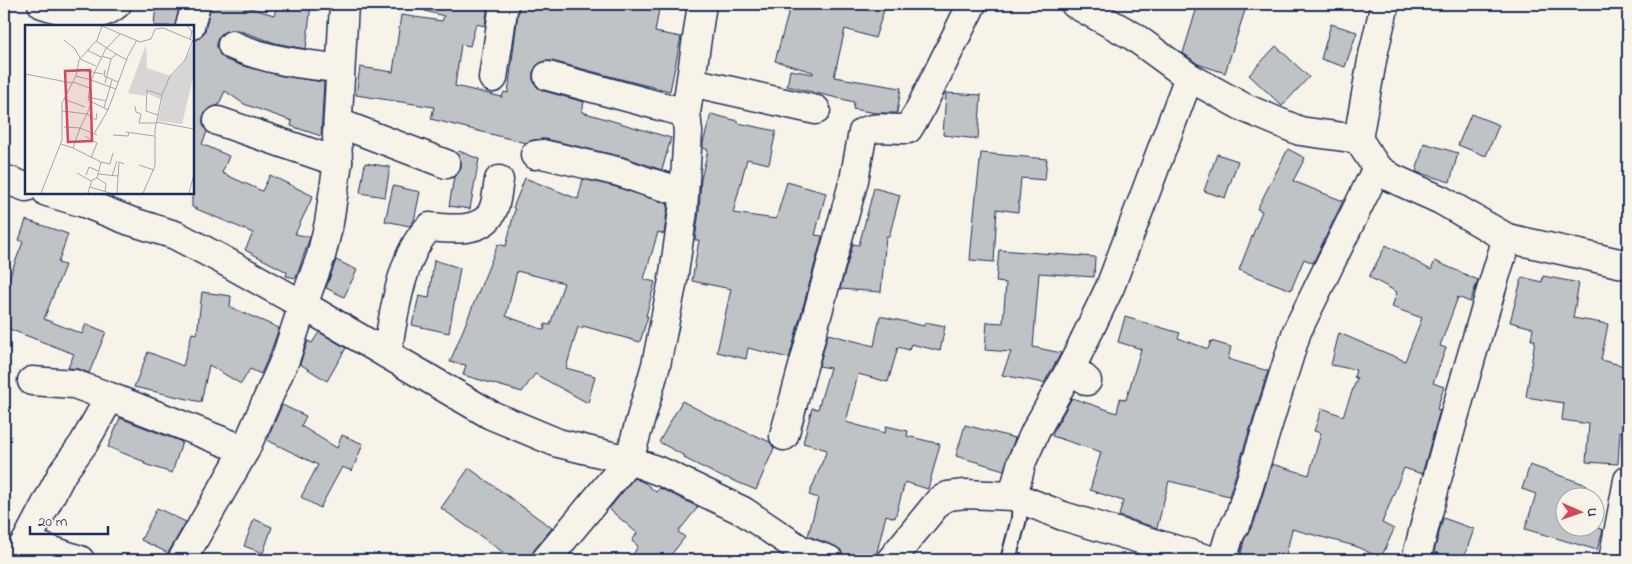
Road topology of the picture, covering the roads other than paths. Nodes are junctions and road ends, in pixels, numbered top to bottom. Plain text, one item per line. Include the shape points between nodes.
1 (42, 4) edge
2 (196, 4) edge
3 (344, 4) edge
4 (504, 4) edge
5 (702, 4) edge
6 (972, 4) edge
7 (1075, 4) edge
8 (1385, 4) edge
9 (108, 14) edge
10 (190, 25) edge
11 (232, 45) dead end
12 (340, 68) junction
13 (548, 76) dead end
14 (1189, 77) junction
15 (493, 78) dead end
16 (691, 82) junction
17 (816, 110) dead end
18 (686, 113) junction
19 (218, 120) dead end
20 (339, 123) junction
21 (1358, 139) junction
22 (535, 155) dead end
23 (338, 162) junction
24 (446, 164) dead end
25 (1377, 168) junction
26 (4, 179) edge
27 (499, 180) dead end
28 (25, 187) edge
29 (684, 192) junction
30 (59, 194) edge
31 (102, 201) edge
32 (1507, 238) junction
33 (1628, 265) edge
34 (303, 305) junction
35 (387, 354) junction
36 (32, 381) dead end
37 (110, 397) junction
38 (784, 436) dead end
39 (245, 450) junction
40 (629, 460) junction
41 (1628, 480) edge
42 (1017, 497) junction
43 (19, 551) edge
44 (80, 560) edge
45 (182, 560) edge
46 (546, 560) edge
47 (828, 560) edge
48 (891, 560) edge
49 (1008, 560) edge
50 (1210, 560) edge
51 (1222, 560) edge
52 (1416, 560) edge
53 (1613, 560) edge

1 - 9 street via 79,15
2 - 10 street
3 - 12 street
4 - 15 street
5 - 16 street
6 - 38 street via 908,129 873,127 863,132 854,180
7 - 14 street via 1133,36
8 - 21 street via 1372,54
11 - 12 street via 297,64
12 - 20 street
13 - 18 street
14 - 21 street via 1245,108 1300,131
14 - 42 street via 1080,372 1036,430 1022,462
16 - 17 street
16 - 18 street
18 - 29 street
19 - 23 street
20 - 23 street
20 - 24 street
21 - 25 street
22 - 29 street via 620,172
23 - 34 street via 321,256
25 - 32 street
25 - 51 street via 1297,331 1239,518
26 - 28 street
27 - 35 street via 493,212 488,218 464,229 430,227 422,234 396,300
29 - 40 street via 673,280 656,365
30 - 31 street
31 - 34 street via 175,235
32 - 33 street
32 - 52 street via 1472,351
34 - 35 street
34 - 39 street via 286,357
35 - 40 street via 491,415 558,443
36 - 37 street via 74,384
37 - 39 street
37 - 43 street
39 - 45 street
40 - 46 street
40 - 47 street via 743,511 800,550
41 - 53 street
42 - 48 street via 948,496 939,501
42 - 49 lane via 1019,519
42 - 50 street via 1063,516
43 - 44 street

